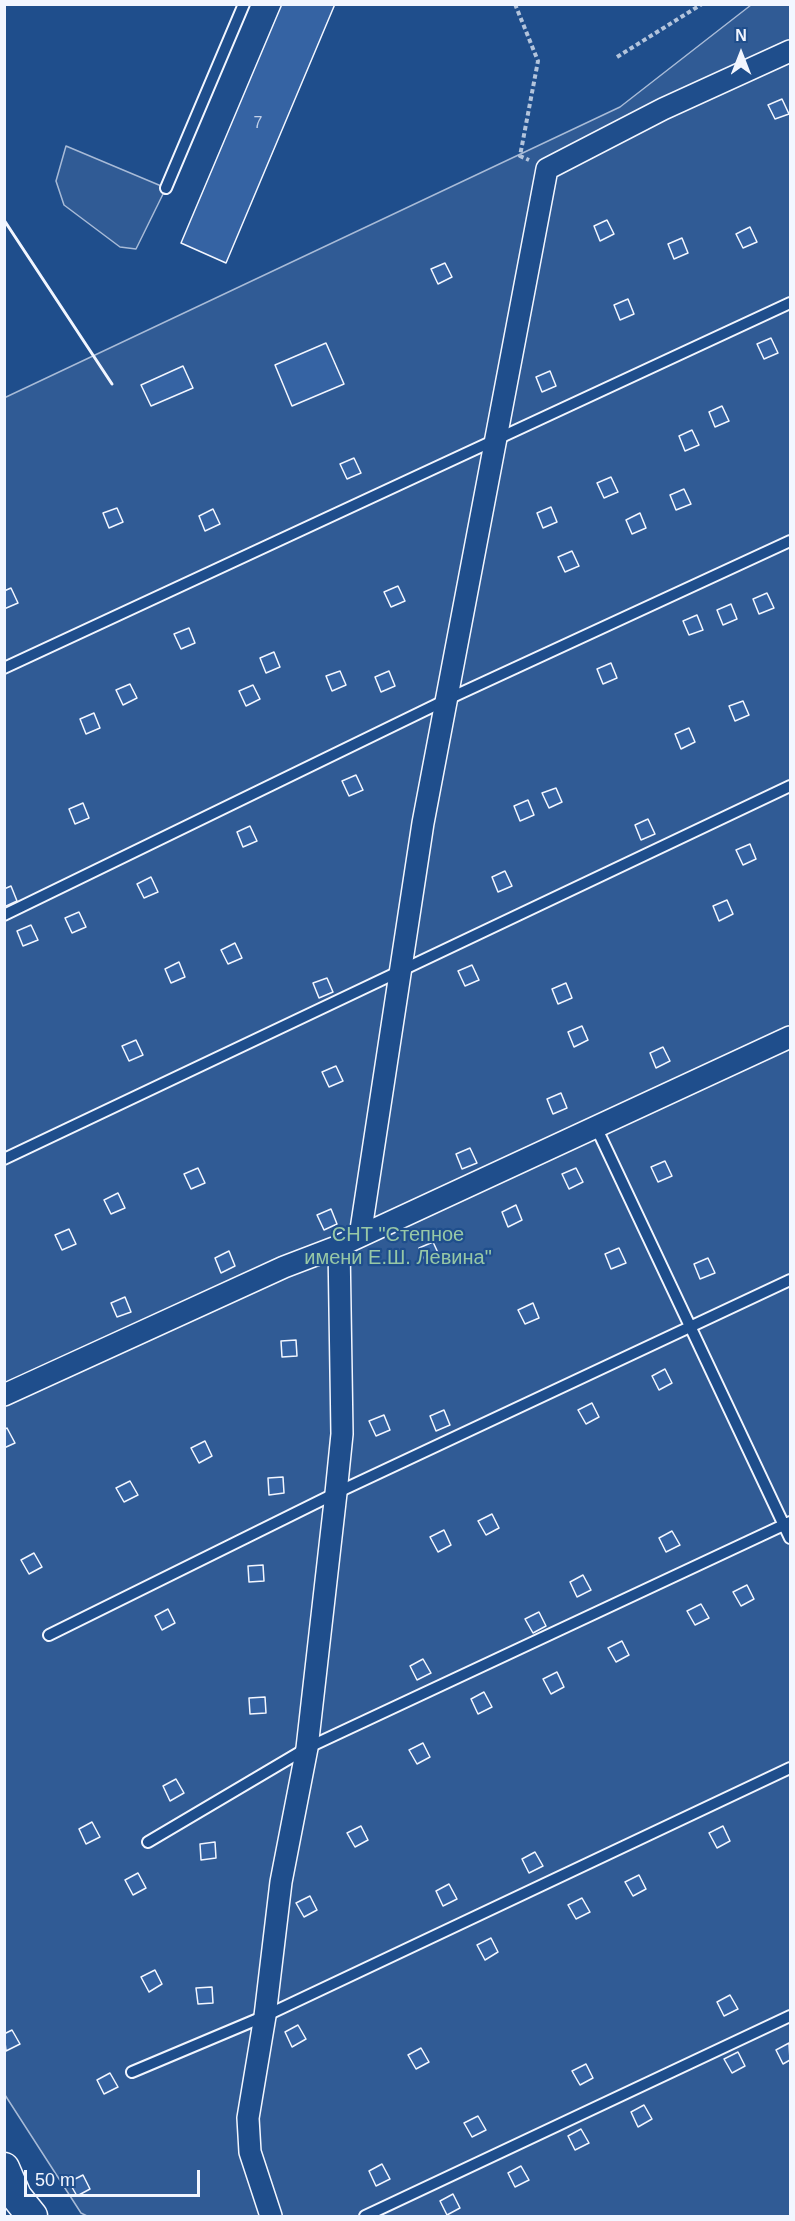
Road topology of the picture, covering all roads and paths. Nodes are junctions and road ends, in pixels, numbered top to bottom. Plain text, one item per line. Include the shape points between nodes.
1 (243, 4) edge
2 (515, 4) edge
3 (702, 4) edge
4 (790, 51) edge
5 (617, 57) dead end
6 (547, 169) junction
7 (165, 188) dead end
8 (790, 303) edge
9 (497, 440) junction
10 (790, 541) edge
11 (4, 668) edge
12 (448, 699) junction
13 (790, 786) edge
14 (4, 915) edge
15 (399, 972) junction
16 (790, 1037) edge
17 (596, 1127) junction
18 (4, 1159) edge
19 (360, 1236) junction
20 (339, 1246) junction
21 (790, 1280) edge
22 (691, 1327) junction
23 (4, 1395) edge
24 (336, 1493) junction
25 (787, 1523) edge
26 (790, 1538) edge
27 (49, 1635) dead end
28 (307, 1748) junction
29 (790, 1768) edge
30 (148, 1842) dead end
31 (265, 2016) junction
32 (790, 2016) edge
33 (132, 2072) dead end
34 (4, 2168) edge
35 (32, 2217) edge
36 (271, 2217) edge
37 (365, 2217) edge

1 - 7 lane
2 - 6 path via 538,61 520,156
3 - 5 path
4 - 6 street via 663,109
6 - 9 street
8 - 9 lane
9 - 11 lane
9 - 12 street
10 - 12 lane
12 - 14 lane
12 - 15 street
13 - 15 lane
15 - 18 lane
15 - 19 street
16 - 17 street
17 - 19 street
17 - 22 lane
19 - 20 street
20 - 23 street
20 - 24 street via 342,1434
21 - 22 lane
22 - 24 lane
22 - 25 lane
24 - 27 lane
24 - 28 street
25 - 26 lane
25 - 28 lane
28 - 30 lane
28 - 31 street via 281,1882
29 - 31 lane
31 - 33 lane
31 - 36 street via 248,2118 250,2152
32 - 37 lane
34 - 35 street via 16,2196

